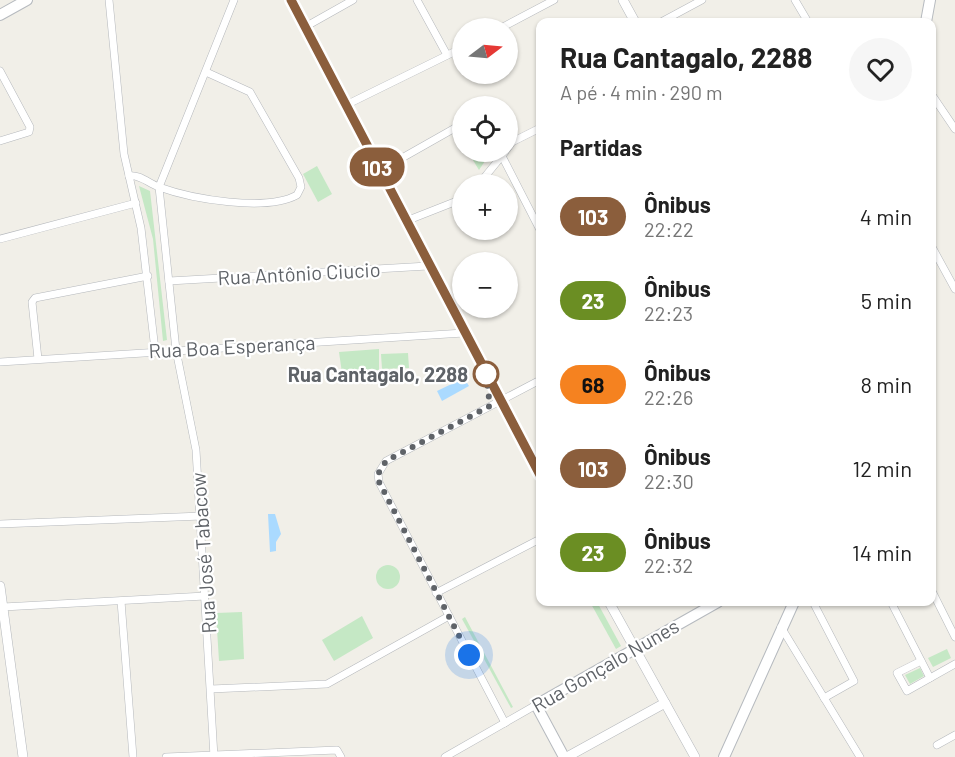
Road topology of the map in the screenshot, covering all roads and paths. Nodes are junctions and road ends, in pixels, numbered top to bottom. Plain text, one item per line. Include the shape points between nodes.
1 (27, 0) edge
2 (109, 0) edge
3 (234, 0) edge
4 (291, 0) edge
5 (353, 0) edge
6 (417, 0) edge
7 (554, 0) edge
8 (623, 0) edge
9 (702, 0) edge
10 (795, 0) edge
11 (930, 0) edge
12 (0, 15) edge
13 (633, 18) edge
14 (668, 18) edge
15 (806, 18) edge
16 (927, 18) edge
17 (518, 19) edge
18 (305, 27) junction
19 (452, 53) edge
20 (447, 55) junction
21 (0, 71) edge
22 (206, 72) junction
23 (936, 101) edge
24 (346, 105) junction
25 (955, 129) edge
26 (452, 130) edge
27 (536, 130) edge
28 (518, 139) edge
29 (0, 141) edge
30 (497, 162) edge
31 (509, 162) edge
32 (379, 171) junction
33 (487, 174) edge
34 (129, 176) junction
35 (159, 187) junction
36 (136, 203) junction
37 (452, 203) edge
38 (406, 221) junction
39 (536, 221) edge
40 (0, 239) edge
41 (936, 254) edge
42 (428, 266) junction
43 (148, 276) junction
44 (169, 281) junction
45 (955, 289) edge
46 (464, 333) junction
47 (155, 350) junction
48 (176, 350) junction
49 (38, 359) junction
50 (0, 362) edge
51 (536, 382) edge
52 (500, 401) junction
53 (536, 468) edge
54 (202, 516) junction
55 (0, 524) edge
56 (536, 541) edge
57 (0, 586) edge
58 (436, 593) junction
59 (205, 596) junction
60 (936, 599) edge
61 (121, 601) junction
62 (611, 606) edge
63 (709, 606) edge
64 (792, 606) edge
65 (815, 606) edge
66 (893, 606) edge
67 (3, 607) junction
68 (449, 616) junction
69 (781, 627) junction
70 (955, 637) edge
71 (634, 648) junction
72 (5, 659) edge
73 (921, 661) junction
74 (955, 664) edge
75 (930, 678) junction
76 (211, 689) junction
77 (824, 698) junction
78 (665, 703) junction
79 (538, 708) junction
80 (505, 723) junction
81 (955, 735) edge
82 (937, 745) dead end
83 (214, 756) edge
84 (23, 757) edge
85 (133, 757) edge
86 (166, 757) edge
87 (341, 757) edge
88 (445, 757) edge
89 (565, 757) edge
90 (695, 757) edge
91 (724, 757) edge
92 (860, 757) edge

1 - 12 main road
2 - 34 street
3 - 22 street
4 - 18 street
5 - 18 street
6 - 20 street
7 - 17 street
8 - 13 street
9 - 14 street
10 - 15 street
11 - 16 main road
18 - 24 street
19 - 20 street
20 - 24 street
21 - 29 street via 30,127 29,132
22 - 35 street
22 - 35 street via 250,92 301,187 288,200 253,205
23 - 25 street
24 - 32 street
26 - 32 street
27 - 28 street
30 - 33 street
31 - 39 street
32 - 38 street
34 - 35 street
34 - 36 street
35 - 44 street, Rua José Tabacow
36 - 40 street
36 - 43 street
37 - 38 street
38 - 42 street
41 - 45 street
42 - 44 street, Rua Antônio Ciucio
42 - 46 street
43 - 47 street
43 - 49 street via 34,298
44 - 48 street, Rua José Tabacow
46 - 48 street, Rua Boa Esperança
46 - 52 street
47 - 48 street, Rua Boa Esperança
47 - 49 street, Rua Boa Esperança
48 - 54 street, Rua José Tabacow via 190,409
49 - 50 street, Rua Boa Esperança
51 - 52 street
52 - 53 street
52 - 58 street via 386,461 378,474
54 - 55 street
54 - 59 street, Rua José Tabacow
56 - 58 street
57 - 67 street
58 - 68 street
59 - 61 street
59 - 76 street, Rua José Tabacow
60 - 70 street
61 - 67 street
61 - 85 street
62 - 71 street
63 - 71 main road, Rua Gonçalo Nunes
64 - 69 main road
65 - 77 street via 854,681
66 - 73 street
67 - 72 street
68 - 76 street via 327,684
68 - 80 street
69 - 77 street
69 - 91 main road
71 - 78 street
71 - 79 main road, Rua Gonçalo Nunes
72 - 84 street
73 - 75 street
73 - 75 street via 897,673 906,691
74 - 75 street
76 - 83 street, Rua José Tabacow
77 - 92 street
78 - 89 street
78 - 90 street
79 - 80 street, Rua Gonçalo Nunes via 524,711
79 - 89 main road
80 - 88 street, Rua Gonçalo Nunes
81 - 82 street
83 - 86 street
83 - 87 street via 337,750

